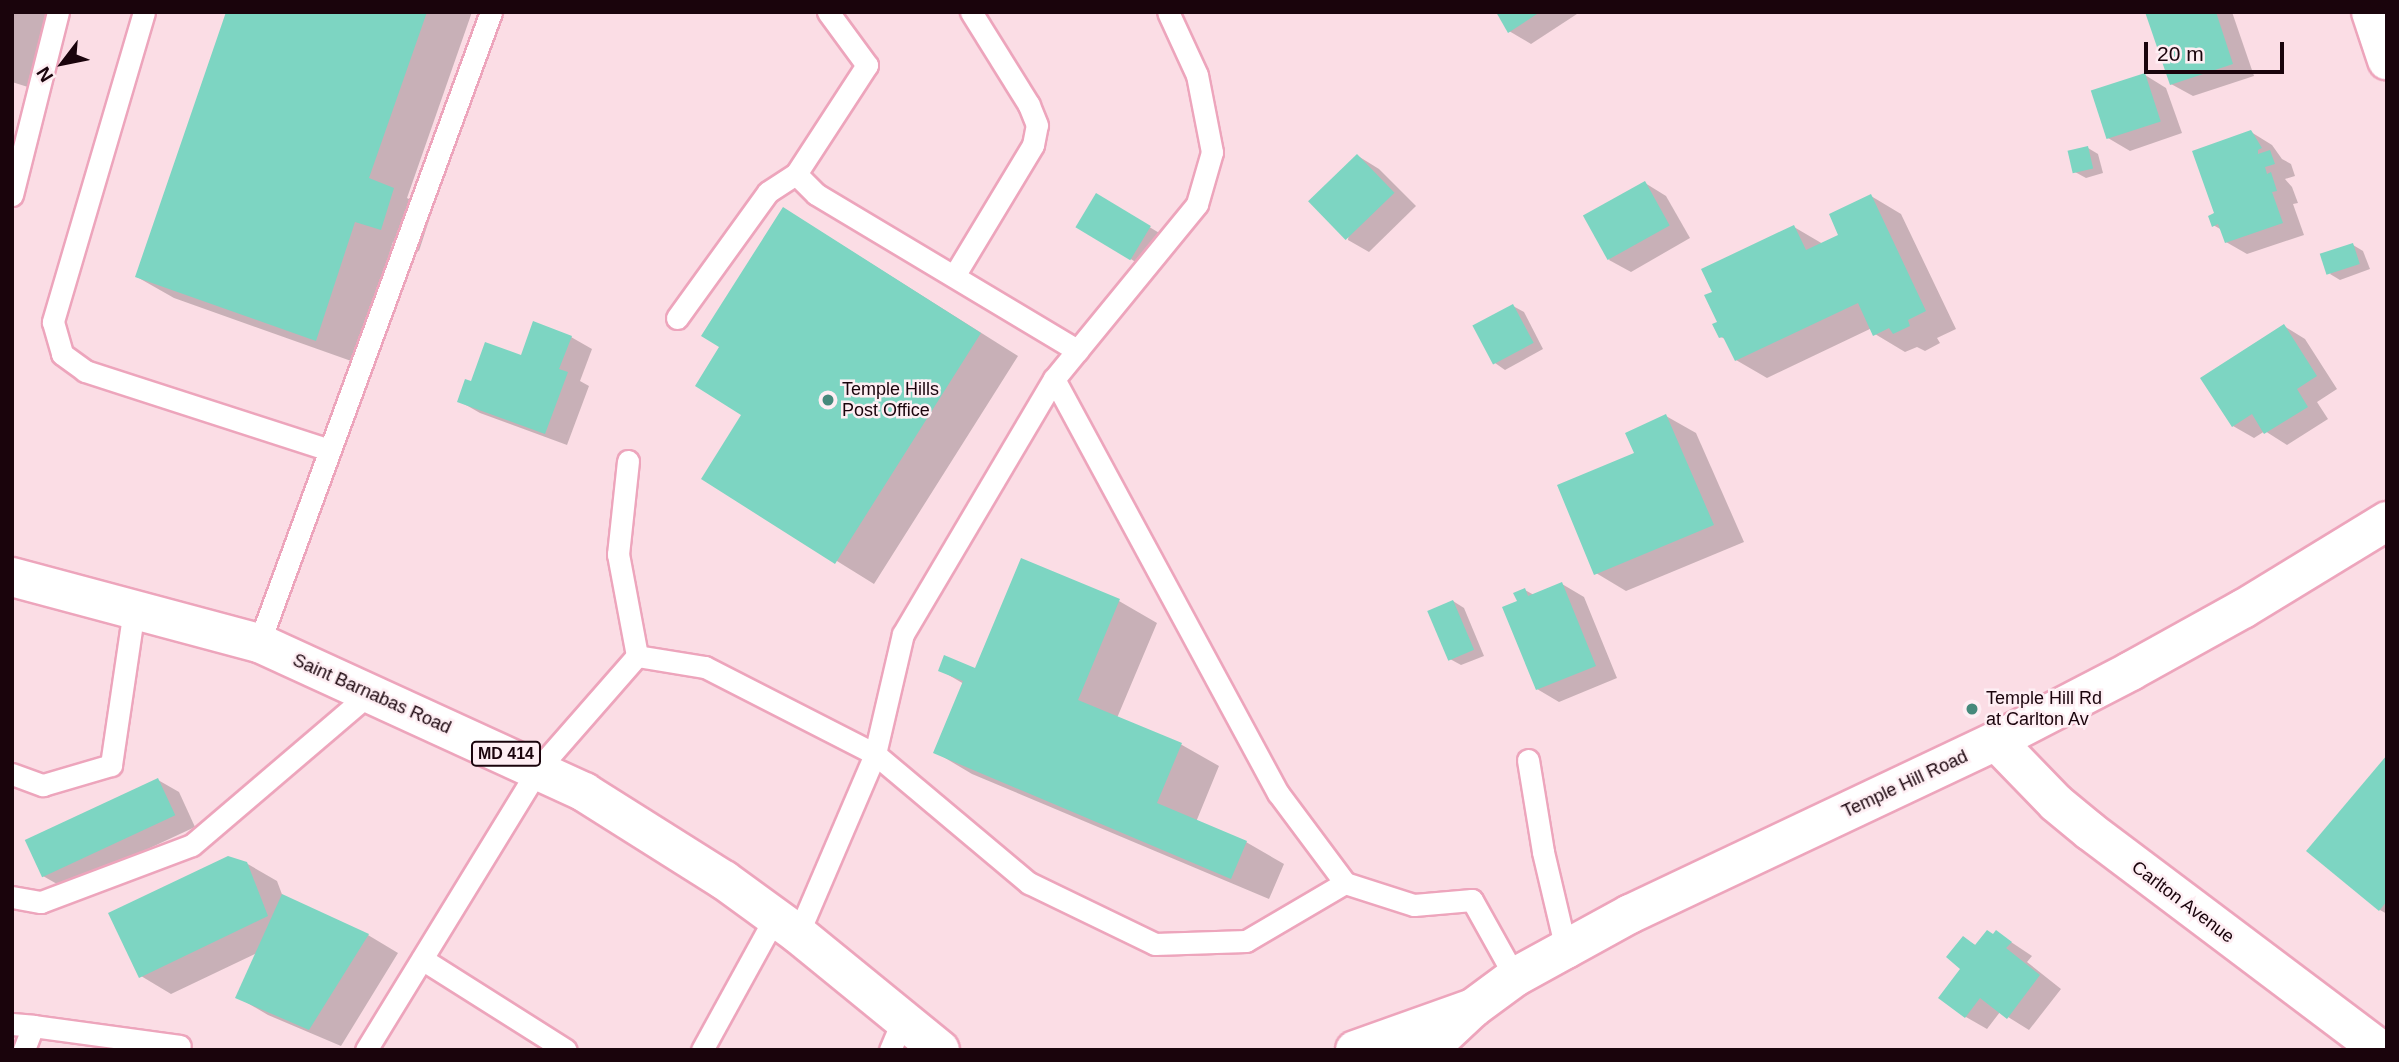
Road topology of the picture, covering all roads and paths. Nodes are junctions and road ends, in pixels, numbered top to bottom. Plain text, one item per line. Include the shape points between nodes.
1 (58, 12) edge
2 (144, 12) edge
3 (491, 12) edge
4 (828, 12) edge
5 (971, 12) edge
6 (1168, 12) edge
7 (2371, 12) edge
8 (2387, 60) edge
9 (796, 174) junction
10 (12, 195) edge
11 (954, 276) junction
12 (677, 318) dead end
13 (1078, 351) junction
14 (1054, 379) junction
15 (330, 450) junction
16 (628, 461) dead end
17 (2387, 522) edge
18 (12, 576) edge
19 (134, 610) junction
20 (259, 643) junction
21 (637, 656) junction
22 (370, 693) junction
23 (1996, 741) junction
24 (875, 754) junction
25 (1528, 760) dead end
26 (538, 769) junction
27 (12, 774) edge
28 (1345, 883) junction
29 (12, 897) edge
30 (787, 926) junction
31 (1566, 949) junction
32 (422, 959) junction
33 (1515, 977) junction
34 (1474, 1008) junction
35 (23, 1025) edge
36 (897, 1035) edge
37 (180, 1046) dead end
38 (24, 1050) edge
39 (366, 1050) edge
40 (566, 1050) edge
41 (702, 1050) edge
42 (940, 1050) edge
43 (1355, 1050) edge
44 (1428, 1050) edge
45 (2381, 1050) edge

1 - 10 lane
2 - 15 lane via 53,322 62,354 85,371
3 - 15 lane
4 - 9 lane via 867,65
5 - 11 lane via 1037,125 1033,145
6 - 13 lane via 1197,75 1212,152 1197,204
7 - 8 main road
9 - 11 lane via 816,194
9 - 12 lane via 768,192
11 - 13 lane
13 - 14 lane
14 - 24 lane via 903,634
14 - 28 lane via 1278,793
15 - 20 lane
16 - 21 lane via 618,554
17 - 23 main road, Temple Hill Road via 2243,609
18 - 19 main road, Saint Barnabas Road / MD 414
19 - 20 main road, Saint Barnabas Road / MD 414
19 - 27 lane via 111,765 43,785
20 - 22 main road, Saint Barnabas Road / MD 414
21 - 24 lane via 705,667
21 - 26 lane
22 - 26 main road, Saint Barnabas Road / MD 414
22 - 29 lane via 191,845 41,902
23 - 31 main road, Temple Hill Road via 1630,914
23 - 45 main road, Carlton Avenue via 2090,831
24 - 28 lane via 1029,883 1155,944 1246,941
24 - 30 lane
25 - 31 lane
26 - 30 main road, Saint Barnabas Road / MD 414 via 584,792 724,880
26 - 32 lane
28 - 33 lane via 1414,905 1472,900
30 - 36 main road, Saint Barnabas Road / MD 414
30 - 41 lane
31 - 33 main road, Temple Hill Road
32 - 39 lane
32 - 40 lane
33 - 34 main road, Temple Hill Road
34 - 43 main road
34 - 44 main road, Temple Hill Road
35 - 37 lane
35 - 38 lane
36 - 42 main road, Saint Barnabas Road / MD 414

